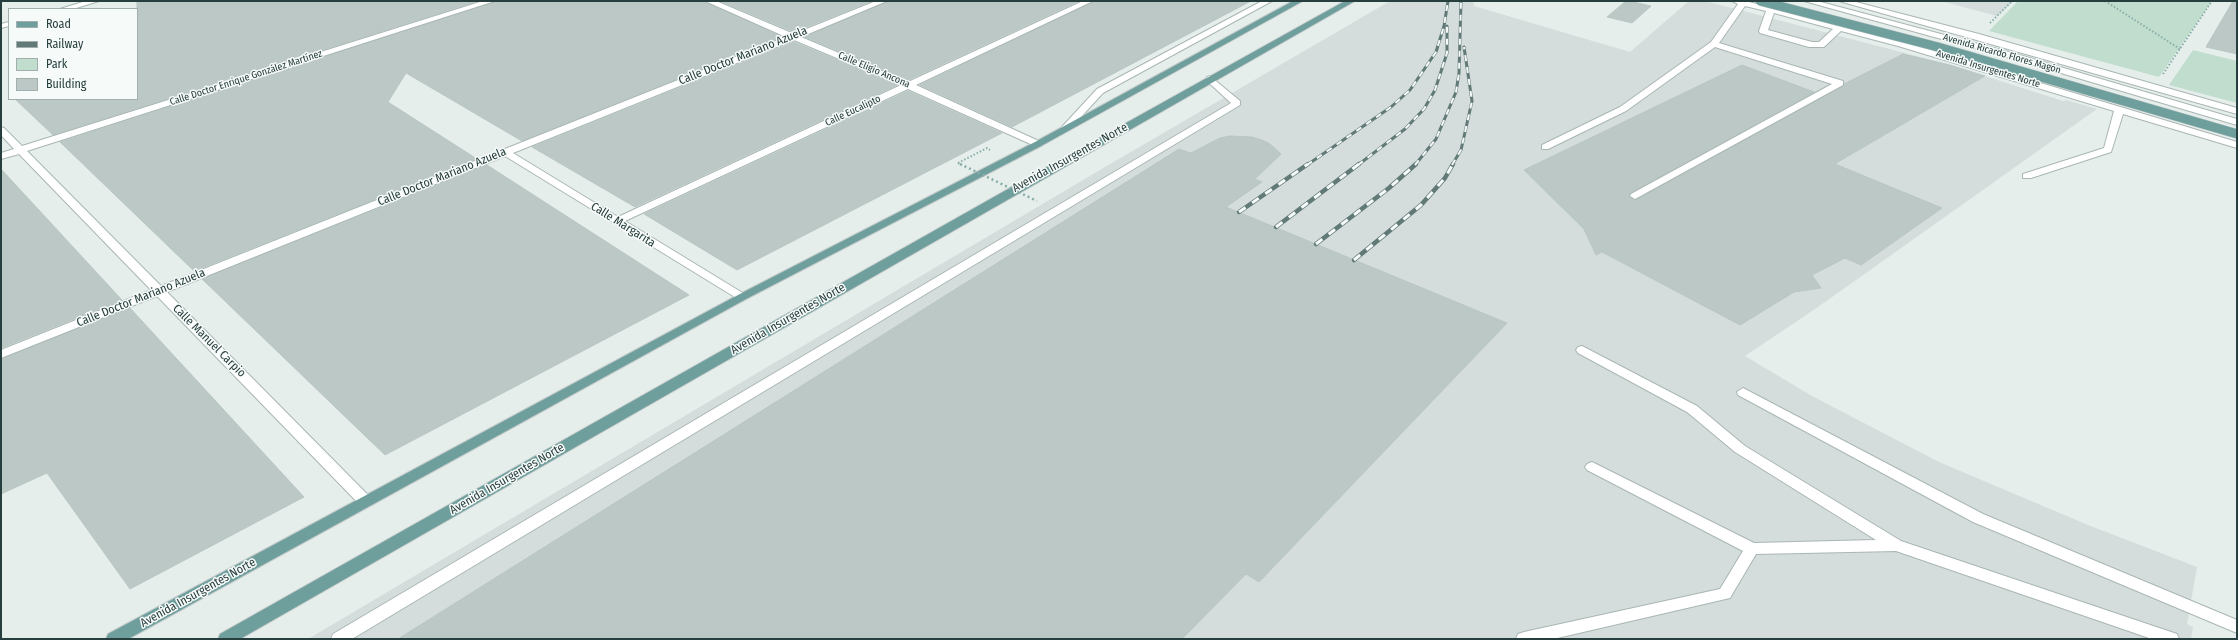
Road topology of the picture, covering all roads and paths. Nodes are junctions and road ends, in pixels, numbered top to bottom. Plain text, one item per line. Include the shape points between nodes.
1 (95, 1) edge
2 (490, 1) edge
3 (709, 1) edge
4 (883, 1) edge
5 (1089, 1) edge
6 (1268, 1) edge
7 (1299, 1) edge
8 (1351, 1) edge
9 (1760, 1) edge
10 (1808, 1) edge
11 (1843, 1) edge
12 (2012, 1) edge
13 (2105, 1) edge
14 (2212, 1) edge
15 (1739, 2) edge
16 (68, 8) edge
17 (1772, 10) junction
18 (1854, 13) junction
19 (1840, 27) junction
20 (793, 36) junction
21 (1976, 36) junction
22 (1714, 44) junction
23 (2180, 49) junction
24 (2022, 50) junction
25 (2013, 56) junction
26 (1210, 79) junction
27 (908, 85) junction
28 (2154, 88) junction
29 (2119, 110) junction
30 (2237, 111) edge
31 (2237, 122) edge
32 (1065, 129) junction
33 (1, 130) edge
34 (2237, 134) edge
35 (1038, 144) junction
36 (2237, 146) edge
37 (1544, 147) dead end
38 (987, 148) dead end
39 (22, 149) junction
40 (505, 152) junction
41 (1, 156) edge
42 (2028, 176) dead end
43 (1635, 196) dead end
44 (1037, 201) dead end
45 (617, 221) junction
46 (159, 291) junction
47 (742, 297) junction
48 (1582, 350) dead end
49 (1, 354) edge
50 (1743, 392) dead end
51 (1592, 467) dead end
52 (366, 502) junction
53 (1896, 545) junction
54 (1752, 549) junction
55 (2237, 627) edge
56 (114, 639) edge
57 (226, 639) edge
58 (339, 639) edge
59 (1524, 639) edge
60 (2171, 639) edge

1 - 16 street
2 - 39 street, Calle Doctor Enrique González Martínez
3 - 20 street, Calle Eligio Ancona
4 - 20 street, Calle Doctor Mariano Azuela
5 - 27 street, Calle Eucalipto
6 - 32 street, Avenida Insurgentes Norte via 1100,91
7 - 32 main road, Avenida Insurgentes Norte
8 - 26 main road, Avenida Insurgentes Norte
9 - 34 main road, Avenida Ricardo Flores Magón, bridge via 1938,47
10 - 18 street, Avenida Ricardo Flores Magón
11 - 21 street
12 - 21 path
13 - 23 path
14 - 23 path
15 - 17 street, Avenida Insurgentes Norte
15 - 22 street
17 - 19 street, Avenida Insurgentes Norte
17 - 19 street via 1762,29 1763,32 1812,46 1821,45
18 - 19 street via 1832,14 1829,17 1830,21
18 - 25 street, Avenida Ricardo Flores Magón
19 - 29 street, Avenida Insurgentes Norte
20 - 27 street, Calle Eligio Ancona
20 - 40 street, Calle Doctor Mariano Azuela
21 - 24 street
22 - 37 street via 1623,109
22 - 43 street via 1840,83
23 - 28 path
24 - 25 street
24 - 28 street
25 - 31 street, Avenida Ricardo Flores Magón
26 - 57 main road, Avenida Insurgentes Norte
26 - 58 street via 1237,103
27 - 35 street, Calle Eligio Ancona
27 - 45 street, Calle Eucalipto
28 - 30 street
29 - 36 street, Avenida Insurgentes Norte
29 - 42 street via 2108,150
32 - 35 main road, Avenida Insurgentes Norte
33 - 39 street, Calle Manuel Carpio
35 - 47 main road, Avenida Insurgentes Norte
38 - 44 path, bridge via 958,163
39 - 41 street, Calle Doctor Enrique González Martínez
39 - 46 street, Calle Manuel Carpio
40 - 45 street, Calle Margarita
40 - 46 street, Calle Doctor Mariano Azuela
45 - 47 street, Calle Margarita
46 - 49 street, Calle Doctor Mariano Azuela
46 - 52 street, Calle Manuel Carpio
47 - 52 main road, Avenida Insurgentes Norte
48 - 53 street via 1692,409 1740,449
50 - 55 street via 1978,518
51 - 54 street
52 - 56 main road, Avenida Insurgentes Norte
53 - 54 street
53 - 60 street
54 - 59 street via 1724,594

